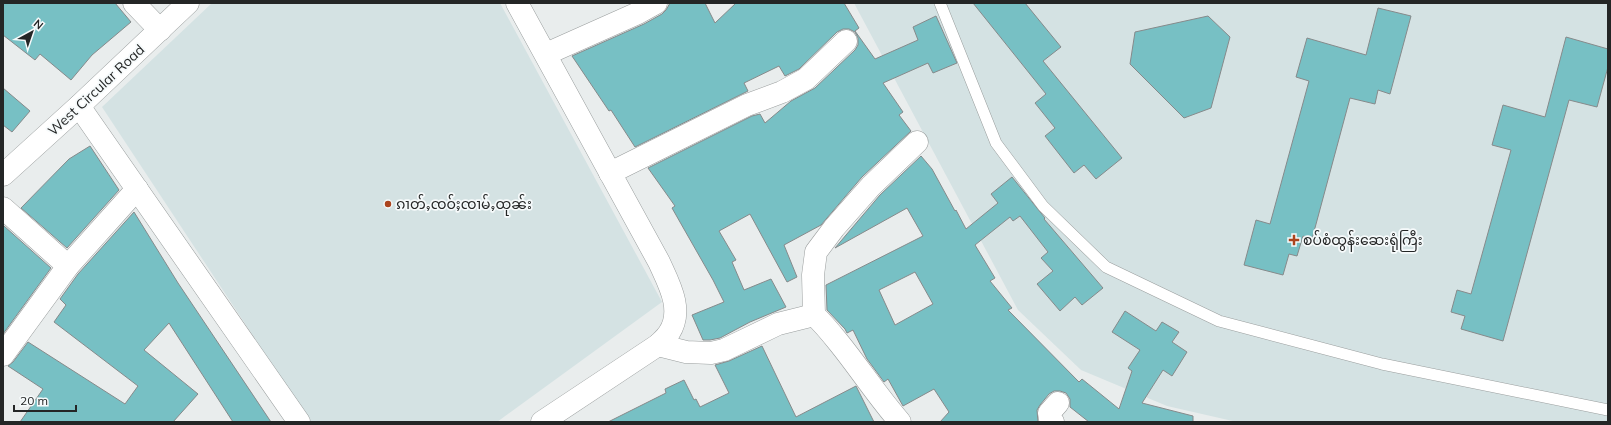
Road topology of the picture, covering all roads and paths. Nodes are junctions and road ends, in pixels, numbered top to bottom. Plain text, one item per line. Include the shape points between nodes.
1 (134, 3) edge
2 (188, 3) edge
3 (517, 3) edge
4 (656, 3) edge
5 (940, 3) edge
6 (160, 30) junction
7 (846, 41) dead end
8 (546, 54) junction
9 (79, 106) junction
10 (917, 142) dead end
11 (610, 173) junction
12 (3, 175) edge
13 (137, 189) junction
14 (3, 208) edge
15 (68, 266) junction
16 (814, 315) junction
17 (658, 345) junction
18 (3, 355) edge
19 (1608, 410) edge
20 (299, 422) edge
21 (542, 422) edge
22 (900, 422) edge

1 - 6 street
2 - 6 street, West Circular Road
3 - 8 street
4 - 8 street
5 - 19 lane via 996,143 1043,206 1106,267 1219,321 1382,364
6 - 9 street, West Circular Road
7 - 11 street via 806,79 782,92 747,105
8 - 11 street
9 - 12 street, West Circular Road
9 - 13 street
10 - 16 street via 871,186 816,252 813,275
11 - 17 street via 670,284 676,311 669,334
13 - 15 street
13 - 20 street
14 - 15 street
15 - 18 street
16 - 17 street via 778,324 724,350 711,353 686,352
16 - 22 street
17 - 21 street

